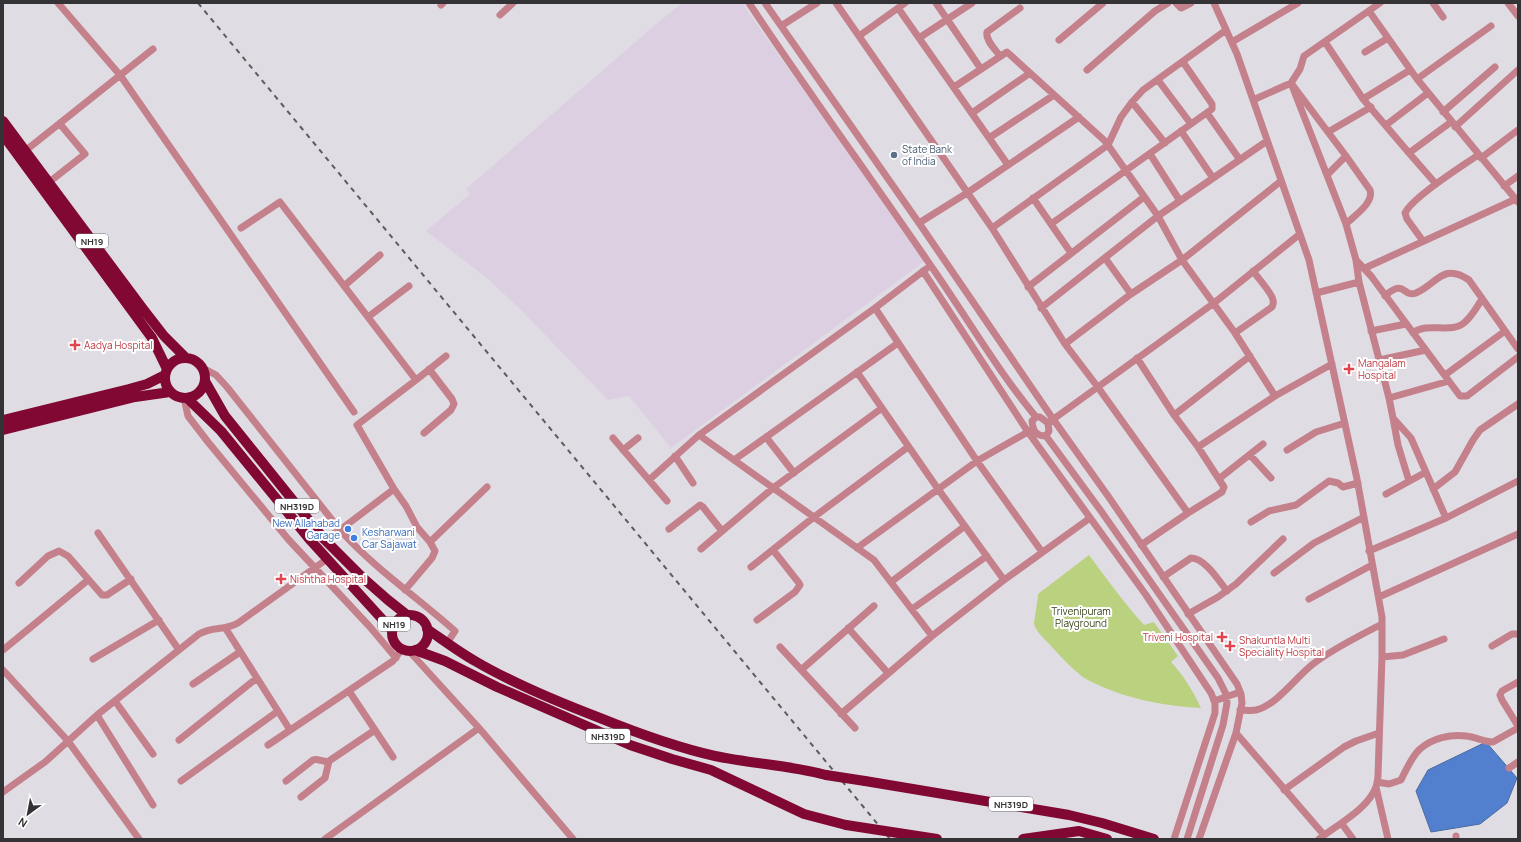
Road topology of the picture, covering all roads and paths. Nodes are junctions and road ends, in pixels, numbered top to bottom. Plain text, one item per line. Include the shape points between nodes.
1 (58, 3) edge
2 (513, 3) edge
3 (749, 3) edge
4 (765, 3) edge
5 (817, 3) edge
6 (836, 3) edge
7 (905, 3) edge
8 (937, 3) edge
9 (972, 3) edge
10 (1103, 3) edge
11 (1168, 3) edge
12 (1176, 3) edge
13 (1191, 3) edge
14 (1214, 3) edge
15 (1298, 3) edge
16 (1380, 3) edge
17 (1433, 3) edge
18 (1508, 3) edge
19 (898, 8) junction
20 (1020, 8) dead end
21 (1369, 11) junction
22 (500, 15) dead end
23 (1518, 16) edge
24 (1443, 17) dead end
25 (947, 20) junction
26 (782, 26) junction
27 (1491, 26) dead end
28 (1226, 30) junction
29 (859, 36) junction
30 (919, 38) junction
31 (1388, 38) junction
32 (1059, 40) dead end
33 (1232, 42) junction
34 (1325, 42) junction
35 (153, 49) dead end
36 (1365, 52) dead end
37 (1000, 56) junction
38 (1183, 62) junction
39 (1495, 67) dead end
40 (981, 69) junction
41 (1087, 70) dead end
42 (1410, 70) junction
43 (1518, 70) edge
44 (1030, 73) junction
45 (120, 75) junction
46 (1417, 79) junction
47 (1158, 80) junction
48 (1291, 83) junction
49 (954, 87) junction
50 (1428, 93) junction
51 (1054, 95) junction
52 (1363, 99) junction
53 (1253, 100) junction
54 (1132, 102) junction
55 (1371, 107) junction
56 (1443, 112) junction
57 (972, 113) junction
58 (1207, 113) junction
59 (1079, 117) junction
60 (3, 121) edge
61 (60, 124) junction
62 (1191, 124) junction
63 (1453, 124) junction
64 (1386, 125) junction
65 (1518, 130) edge
66 (1181, 131) junction
67 (1328, 132) junction
68 (3, 135) edge
69 (989, 138) junction
70 (1267, 141) junction
71 (1165, 143) junction
72 (1108, 145) junction
73 (25, 151) junction
74 (1409, 153) junction
75 (1150, 154) junction
76 (1346, 156) junction
77 (1479, 157) junction
78 (1240, 160) junction
79 (1008, 164) junction
80 (1126, 171) junction
81 (1327, 175) junction
82 (1518, 176) edge
83 (1213, 178) junction
84 (1281, 181) junction
85 (48, 183) junction
86 (1436, 184) junction
87 (1504, 186) junction
88 (968, 193) junction
89 (1144, 197) junction
90 (1033, 198) junction
91 (1517, 200) edge
92 (1180, 201) junction
93 (1158, 216) junction
94 (919, 223) junction
95 (1051, 224) junction
96 (1346, 224) junction
97 (241, 228) dead end
98 (992, 228) junction
99 (1300, 234) junction
100 (1423, 241) junction
101 (1071, 253) junction
102 (380, 255) dead end
103 (1105, 258) junction
104 (1182, 260) junction
105 (1356, 260) junction
106 (931, 265) junction
107 (1364, 268) junction
108 (951, 269) junction
109 (923, 271) junction
110 (1253, 271) junction
111 (938, 276) junction
112 (1359, 282) junction
113 (344, 286) junction
114 (409, 286) dead end
115 (1028, 287) junction
116 (1316, 293) junction
117 (1131, 294) junction
118 (1385, 296) junction
119 (1482, 299) junction
120 (1214, 302) junction
121 (875, 308) junction
122 (1041, 308) junction
123 (368, 317) junction
124 (1406, 324) junction
125 (1371, 331) junction
126 (1505, 331) junction
127 (1235, 333) junction
128 (1414, 333) junction
129 (898, 343) junction
130 (1065, 344) junction
131 (1518, 348) edge
132 (1426, 350) junction
133 (446, 356) dead end
134 (1250, 356) junction
135 (1518, 357) edge
136 (186, 358) junction
137 (1137, 358) junction
138 (1379, 360) junction
139 (1332, 364) junction
140 (201, 367) junction
141 (429, 369) junction
142 (166, 372) junction
143 (856, 372) junction
144 (1447, 378) junction
145 (416, 380) junction
146 (205, 381) junction
147 (1098, 386) junction
148 (170, 392) junction
149 (1275, 396) junction
150 (185, 398) junction
151 (1389, 398) junction
152 (1518, 404) edge
153 (882, 408) junction
154 (354, 412) dead end
155 (1174, 415) junction
156 (1036, 417) junction
157 (1393, 418) junction
158 (3, 420) edge
159 (1050, 421) junction
160 (1345, 423) junction
161 (3, 430) edge
162 (1031, 431) junction
163 (424, 433) dead end
164 (699, 435) junction
165 (1046, 436) junction
166 (766, 437) junction
167 (613, 438) dead end
168 (638, 438) dead end
169 (1263, 444) dead end
170 (908, 447) junction
171 (1198, 447) junction
172 (624, 450) junction
173 (1287, 450) dead end
174 (1250, 455) junction
175 (675, 456) junction
176 (734, 460) junction
177 (977, 461) junction
178 (1426, 472) junction
179 (794, 473) junction
180 (1220, 478) junction
181 (1270, 478) dead end
182 (649, 480) junction
183 (1409, 481) junction
184 (1518, 481) edge
185 (693, 482) dead end
186 (1358, 483) junction
187 (487, 487) dead end
188 (773, 488) junction
189 (394, 489) junction
190 (938, 489) junction
191 (1434, 489) junction
192 (1386, 494) dead end
193 (667, 501) dead end
194 (1188, 513) junction
195 (814, 517) junction
196 (1090, 518) junction
197 (1364, 518) junction
198 (1446, 518) junction
199 (1251, 522) dead end
200 (965, 526) junction
201 (669, 529) dead end
202 (340, 530) junction
203 (98, 532) dead end
204 (722, 532) junction
205 (1518, 534) edge
206 (324, 539) junction
207 (1283, 539) dead end
208 (430, 542) junction
209 (1141, 545) junction
210 (857, 548) junction
211 (700, 549) dead end
212 (773, 550) junction
213 (1042, 552) junction
214 (1369, 552) junction
215 (987, 556) junction
216 (327, 559) junction
217 (1372, 565) junction
218 (751, 567) dead end
219 (315, 569) junction
220 (1274, 574) dead end
221 (1163, 577) junction
222 (131, 579) junction
223 (88, 580) junction
224 (1004, 580) junction
225 (891, 582) junction
226 (19, 583) dead end
227 (405, 590) junction
228 (1227, 591) junction
229 (1379, 597) junction
230 (1309, 599) dead end
231 (874, 606) dead end
232 (912, 609) junction
233 (1188, 614) junction
234 (407, 615) junction
235 (159, 620) junction
236 (757, 620) dead end
237 (1382, 624) junction
238 (848, 628) junction
239 (226, 629) junction
240 (427, 629) junction
241 (392, 630) junction
242 (1518, 634) edge
243 (932, 636) junction
244 (1444, 640) dead end
245 (447, 643) junction
246 (1492, 646) dead end
247 (780, 647) dead end
248 (3, 650) edge
249 (179, 650) junction
250 (409, 650) junction
251 (240, 652) junction
252 (1382, 657) junction
253 (396, 658) junction
254 (93, 659) dead end
255 (3, 670) edge
256 (801, 670) junction
257 (888, 673) junction
258 (257, 678) junction
259 (1518, 682) edge
260 (193, 684) dead end
261 (348, 691) junction
262 (1240, 692) junction
263 (1226, 697) junction
264 (1214, 700) junction
265 (115, 701) junction
266 (1240, 710) junction
267 (278, 711) junction
268 (841, 714) junction
269 (97, 715) junction
270 (1518, 727) edge
271 (480, 728) junction
272 (855, 728) dead end
273 (290, 730) junction
274 (376, 730) junction
275 (1236, 733) junction
276 (1379, 733) junction
277 (179, 740) dead end
278 (68, 741) junction
279 (268, 745) dead end
280 (153, 754) dead end
281 (393, 757) dead end
282 (329, 761) junction
283 (1518, 762) edge
284 (1510, 768) dead end
285 (180, 781) dead end
286 (286, 781) dead end
287 (1376, 785) junction
288 (1284, 790) junction
289 (3, 792) edge
290 (301, 797) dead end
291 (153, 805) dead end
292 (1181, 816) junction
293 (1193, 820) junction
294 (1204, 824) junction
295 (1342, 824) junction
296 (1322, 837) edge
297 (1201, 838) edge
298 (140, 839) edge
299 (325, 839) edge
300 (573, 839) edge
301 (937, 839) edge
302 (1023, 839) edge
303 (1107, 839) edge
304 (1154, 839) edge
305 (1174, 839) edge
306 (1187, 839) edge
307 (1353, 839) edge
308 (1388, 839) edge

1 - 45 street
2 - 22 street
3 - 106 street
4 - 26 street
5 - 26 street
6 - 29 street
7 - 19 street
8 - 25 street
9 - 25 street
10 - 32 street
11 - 41 street
12 - 13 street via 1181,8
14 - 28 street
15 - 33 street
16 - 21 street
17 - 24 street
18 - 23 street
19 - 29 street
19 - 30 street
20 - 37 street via 987,32 986,37
21 - 31 street
21 - 34 street
25 - 30 street
25 - 40 street
26 - 94 street
27 - 46 street
28 - 33 street
28 - 38 street
29 - 88 street
30 - 49 street
31 - 36 street
31 - 42 street
33 - 53 street
34 - 48 street via 1304,56 1300,69
34 - 52 street
35 - 45 street
37 - 40 street
37 - 44 street via 1007,52
38 - 47 street
38 - 58 street via 1213,105
39 - 56 street
40 - 49 street
42 - 46 street
42 - 52 street
43 - 63 street
44 - 51 street
44 - 57 street
45 - 61 street
45 - 154 street
46 - 50 street
47 - 54 street via 1143,90
47 - 62 street
48 - 53 street
48 - 67 street
48 - 81 street
49 - 57 street
50 - 56 street
50 - 64 street
51 - 59 street
51 - 69 street
52 - 55 street
53 - 70 street
54 - 71 street
54 - 72 street via 1121,117
55 - 64 street
55 - 67 street
56 - 63 street
57 - 69 street
58 - 62 street
58 - 78 street
59 - 72 street
59 - 79 street
60 - 73 highway, NH19
61 - 73 street
61 - 85 street via 84,154
62 - 66 street
63 - 74 street
63 - 77 street
64 - 74 street
65 - 77 street
66 - 71 street
66 - 83 street
67 - 76 street
68 - 142 highway, NH19 via 152,338
69 - 79 street
70 - 78 street
70 - 84 street
71 - 75 street
72 - 80 street
72 - 90 street
73 - 85 highway, NH19
74 - 86 street
75 - 80 street
75 - 92 street
76 - 81 street
76 - 96 street via 1372,195 1370,201
77 - 86 street
77 - 87 street
78 - 83 street
79 - 88 street
80 - 89 street
80 - 95 street
81 - 96 street
82 - 87 street
83 - 92 street
84 - 99 street
84 - 104 street
85 - 136 highway, NH19 via 142,309
86 - 100 street via 1405,213
87 - 91 street
88 - 94 street
88 - 98 street
89 - 93 street
89 - 101 street
90 - 95 street
90 - 98 street
91 - 100 street
92 - 93 street
93 - 103 street
93 - 104 street
94 - 108 street
95 - 101 street
96 - 105 street
97 - 113 street via 280,202
98 - 115 street
99 - 110 street
99 - 116 street
100 - 107 street
101 - 115 street
102 - 113 street
103 - 117 street
103 - 122 street
104 - 117 street
104 - 120 street
105 - 107 street
105 - 112 street
106 - 109 street
106 - 111 street
107 - 118 street
108 - 111 street
108 - 159 street
109 - 121 street
109 - 162 street
110 - 120 street
110 - 127 street via 1271,295 1273,304
111 - 156 street via 1017,395
112 - 116 street
112 - 125 street
113 - 123 street
114 - 123 street
115 - 122 street
116 - 139 street
117 - 130 street
118 - 119 street via 1397,288 1412,294 1417,293 1439,278 1454,272 1469,280
118 - 124 street
119 - 126 street
119 - 128 street via 1460,326 1425,328
120 - 127 street
120 - 137 street
121 - 129 street
121 - 164 street
122 - 130 street
123 - 145 street
124 - 125 street
124 - 128 street
125 - 138 street
126 - 131 street
126 - 144 street
127 - 134 street
128 - 132 street
129 - 143 street
129 - 177 street
130 - 147 street
132 - 138 street
132 - 144 street
133 - 141 street
134 - 149 street
134 - 155 street
135 - 144 street via 1467,396 1458,395
136 - 140 highway, NH19
136 - 142 highway via 175,360
137 - 147 street
137 - 155 street
138 - 151 street
139 - 149 street
139 - 160 street
140 - 146 highway
140 - 202 street via 216,375 227,387
141 - 145 street
141 - 163 street via 454,404 451,410
142 - 148 highway, NH19 via 166,386
142 - 158 highway via 147,384
143 - 153 street
143 - 166 street
144 - 151 street
145 - 189 street via 357,425
146 - 150 highway via 197,394
146 - 206 highway, NH319D via 225,416
147 - 159 street
147 - 194 street
148 - 150 highway
148 - 161 highway via 135,397
149 - 171 street
150 - 216 highway, NH319D via 221,431
150 - 219 street via 188,416
151 - 157 street
152 - 191 street via 1480,430 1455,472
153 - 170 street
153 - 179 street
155 - 171 street
156 - 159 street
156 - 162 street via 1032,421
157 - 178 street via 1411,438
157 - 183 street
159 - 165 street
159 - 209 street via 1100,485
160 - 173 street via 1316,432
160 - 186 street
162 - 165 street
162 - 177 street
162 - 196 street
164 - 175 street
164 - 176 street
165 - 263 street via 1102,511 1214,672
166 - 176 street
166 - 179 street
167 - 172 street
168 - 172 street
169 - 174 street
170 - 190 street
170 - 195 street
171 - 180 street
172 - 182 street
174 - 180 street
174 - 181 street
175 - 182 street
175 - 185 street
176 - 188 street
177 - 190 street
177 - 213 street
178 - 183 street
178 - 191 street
179 - 188 street
180 - 194 street via 1224,486 1222,492
182 - 193 street
183 - 192 street
184 - 198 street
186 - 197 street
186 - 199 street via 1344,487 1330,481 1296,505 1269,511
187 - 208 street
188 - 195 street
188 - 204 street
189 - 202 street
189 - 208 street via 417,527
190 - 200 street
190 - 210 street
191 - 198 street
194 - 209 street
195 - 210 street
195 - 212 street
196 - 213 street
196 - 264 street via 1146,595
197 - 214 street
197 - 220 street via 1314,543
198 - 214 street
200 - 215 street
200 - 225 street
201 - 204 street via 700,505
202 - 206 street
202 - 227 street via 366,557
203 - 222 street
204 - 211 street
205 - 229 street
206 - 234 highway, NH319D via 363,578
207 - 228 street via 1249,574
208 - 227 street via 436,551
209 - 221 street
210 - 225 street via 874,560
212 - 218 street
212 - 236 street via 799,583 799,587
213 - 224 street
214 - 217 street
215 - 224 street
215 - 232 street
216 - 219 street
216 - 241 highway, NH319D
217 - 229 street
217 - 230 street
219 - 239 street
219 - 253 street
221 - 228 street via 1195,558 1203,562
221 - 233 street
222 - 223 street via 104,596
222 - 235 street
223 - 226 street via 68,556 59,552 48,556
223 - 248 street
224 - 243 street
225 - 232 street
227 - 245 street via 429,607 455,631
228 - 233 street
229 - 237 street
231 - 238 street
232 - 243 street
233 - 262 street
234 - 240 highway, NH19 via 420,618
234 - 241 highway, NH19 via 396,621
235 - 249 street
235 - 254 street
237 - 252 street
237 - 266 street via 1312,665 1264,707
238 - 256 street
238 - 257 street
239 - 249 street via 206,630
239 - 251 street
240 - 245 highway, NH319D
240 - 250 highway via 426,642 421,647
241 - 250 highway, NH19 via 393,640 397,645
242 - 246 street via 1512,634
243 - 257 street
244 - 252 street via 1404,655
245 - 304 highway, NH319D, bridge via 476,662 571,707 654,739 714,756 1069,815
247 - 256 street
249 - 265 street
250 - 253 street
250 - 271 street
250 - 301 highway, NH319D, bridge via 445,661 497,687 630,745 711,770 804,814 846,825
251 - 258 street
251 - 260 street
252 - 276 street
253 - 261 street
255 - 278 street
256 - 268 street
257 - 268 street
258 - 267 street
258 - 277 street
259 - 270 street via 1502,691 1500,695
261 - 273 street
261 - 274 street
262 - 263 street
262 - 266 street
263 - 264 street
263 - 293 street via 1223,725
264 - 292 street via 1215,713
265 - 269 street
265 - 280 street
266 - 275 street
267 - 273 street
267 - 285 street
268 - 272 street
269 - 278 street
269 - 291 street
270 - 287 street via 1493,742 1464,736 1436,739 1420,749 1400,780
271 - 299 street
271 - 300 street
273 - 279 street
274 - 281 street
274 - 282 street
275 - 288 street
275 - 294 street
276 - 287 street
276 - 288 street via 1344,747
278 - 289 street via 45,762
278 - 298 street
282 - 286 street via 312,760
282 - 290 street via 325,778
283 - 284 street
287 - 295 street via 1369,798
287 - 308 street
288 - 296 street
292 - 293 street
292 - 305 street
293 - 294 street
293 - 306 street
294 - 297 street
295 - 296 street
295 - 307 street
302 - 303 highway via 1079,831

